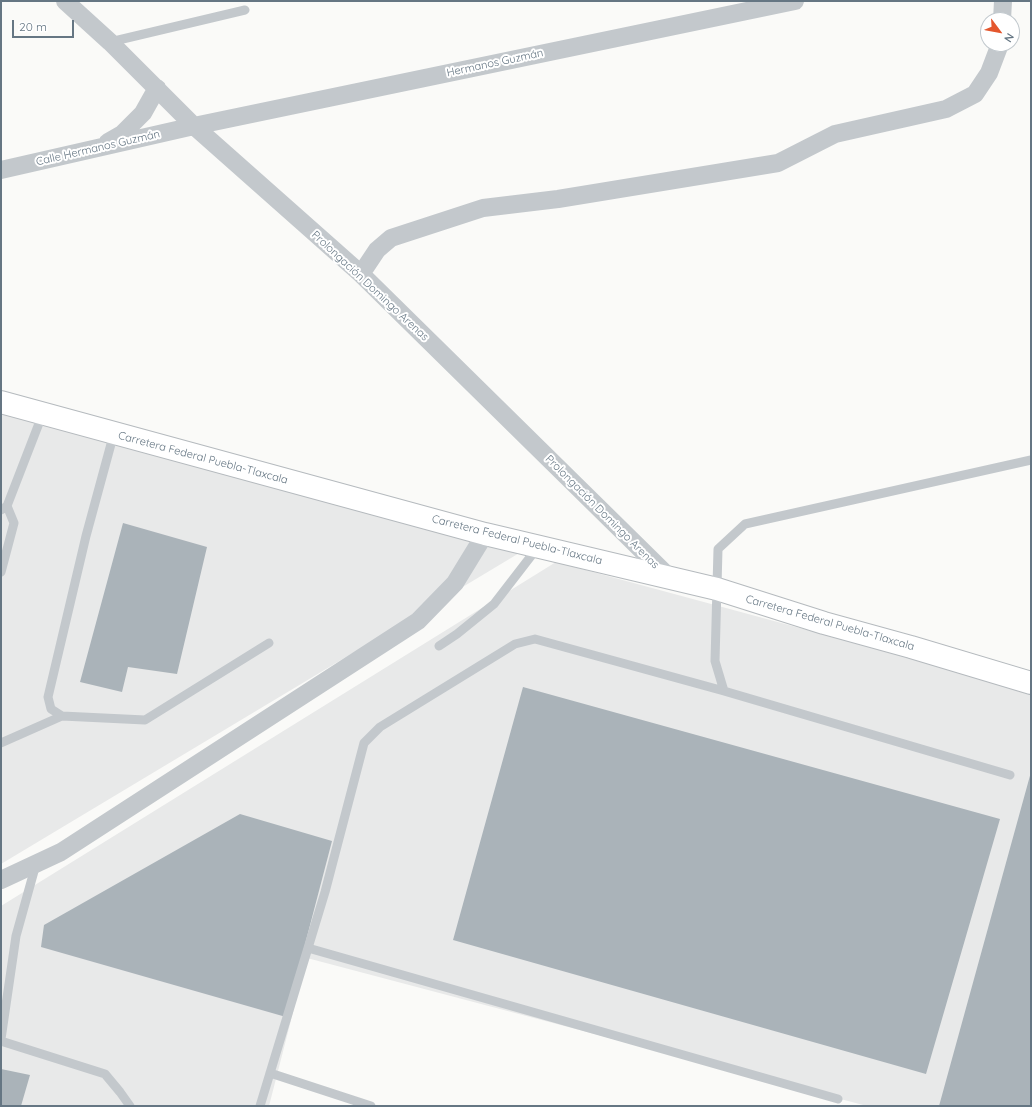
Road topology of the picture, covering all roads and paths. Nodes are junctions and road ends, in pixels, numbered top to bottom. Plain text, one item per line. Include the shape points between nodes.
1 (65, 1) edge
2 (795, 1) edge
3 (1003, 1) edge
4 (245, 10) dead end
5 (1002, 12) edge
6 (110, 42) junction
7 (997, 52) edge
8 (157, 88) junction
9 (194, 126) junction
10 (97, 148) junction
11 (1, 170) edge
12 (361, 274) junction
13 (1, 402) edge
14 (43, 413) junction
15 (114, 433) junction
16 (1031, 460) edge
17 (4, 508) edge
18 (486, 534) junction
19 (538, 547) junction
20 (1, 572) edge
21 (669, 577) junction
22 (716, 589) junction
23 (269, 643) dead end
24 (439, 646) dead end
25 (1031, 683) edge
26 (724, 691) junction
27 (62, 716) junction
28 (1, 743) edge
29 (1010, 775) dead end
30 (36, 864) junction
31 (1, 880) edge
32 (308, 948) junction
33 (1, 1040) edge
34 (270, 1074) junction
35 (838, 1098) dead end
36 (130, 1106) edge
37 (260, 1106) edge
38 (371, 1106) edge

1 - 6 street, Prolongación Domingo Arenas
2 - 9 street, Hermanos Guzmán
3 - 5 street
4 - 6 lane
6 - 8 street, Prolongación Domingo Arenas
7 - 12 street via 990,73 975,94 946,109 836,134 778,163 558,199 483,208 391,238 377,250
8 - 9 street, Prolongación Domingo Arenas
8 - 10 street via 143,113 122,134
9 - 10 street, Calle Hermanos Guzmán
9 - 12 street, Prolongación Domingo Arenas
10 - 11 street, Calle Hermanos Guzmán
12 - 21 street, Prolongación Domingo Arenas
13 - 14 main road, Carretera Federal Puebla-Tlaxcala
14 - 15 main road, Carretera Federal Puebla-Tlaxcala
14 - 17 lane
15 - 18 main road, Carretera Federal Puebla-Tlaxcala
15 - 27 lane via 86,536 48,697 51,709
16 - 22 lane via 746,524 718,550
17 - 20 lane via 14,522
18 - 19 main road, Carretera Federal Puebla-Tlaxcala
18 - 30 street via 455,582 418,621 61,852
19 - 21 main road, Carretera Federal Puebla-Tlaxcala
19 - 24 lane via 494,604
21 - 22 main road, Carretera Federal Puebla-Tlaxcala
22 - 25 main road, Carretera Federal Puebla-Tlaxcala via 824,624
22 - 26 lane via 715,661
23 - 27 lane via 145,720
26 - 29 lane
26 - 32 lane via 536,639 515,644 380,727 364,744
27 - 28 lane
30 - 31 street
30 - 33 lane via 16,936
32 - 34 lane
32 - 35 lane
33 - 36 lane via 105,1074
34 - 37 lane
34 - 38 lane

